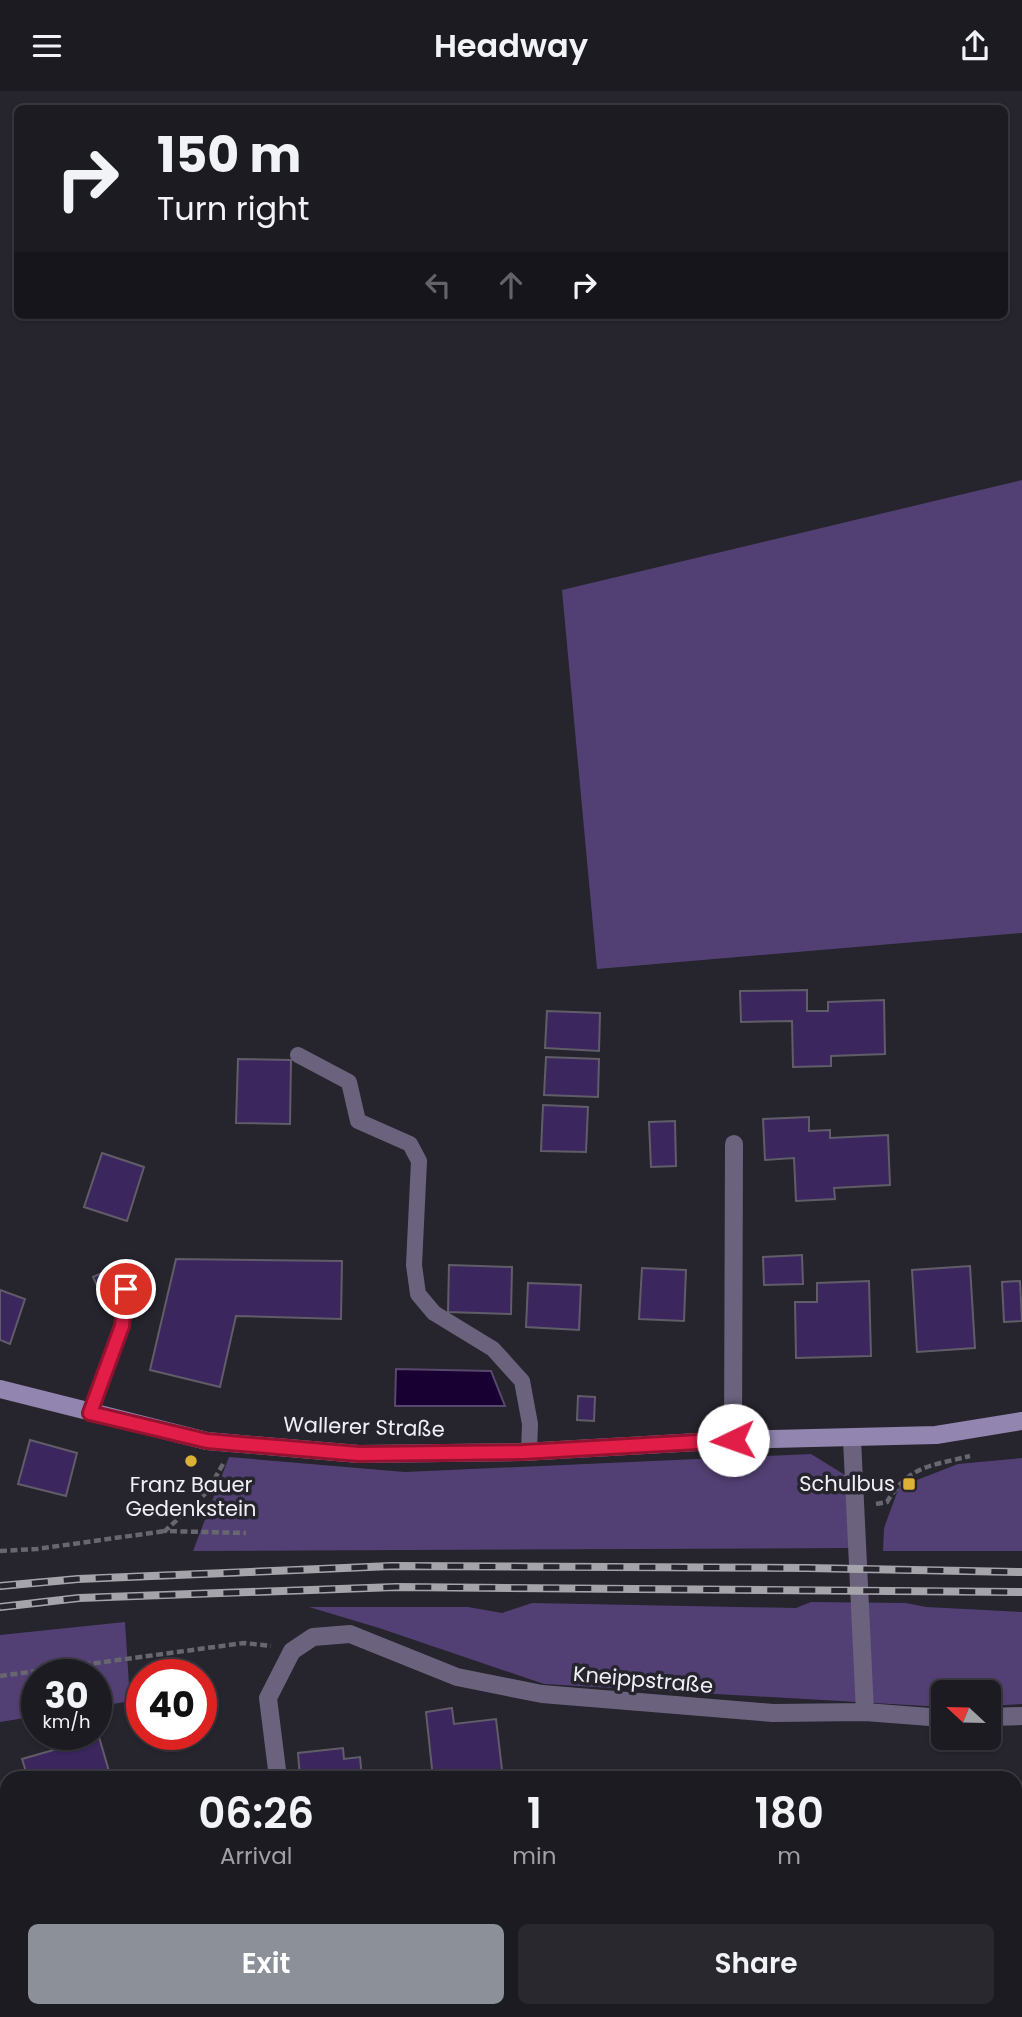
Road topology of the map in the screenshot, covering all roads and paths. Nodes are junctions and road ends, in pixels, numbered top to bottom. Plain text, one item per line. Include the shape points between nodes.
1 (298, 1055) dead end
2 (734, 1144) dead end
3 (126, 1289) dead end
4 (0, 1389) edge
5 (90, 1413) junction
6 (1022, 1421) edge
7 (852, 1439) junction
8 (733, 1440) junction
9 (235, 1444) junction
10 (529, 1451) junction
11 (975, 1455) dead end
12 (855, 1508) junction
13 (165, 1531) junction
14 (246, 1533) dead end
15 (0, 1551) edge
16 (292, 1651) junction
17 (0, 1676) edge
18 (865, 1712) junction
19 (1022, 1716) edge
20 (931, 1717) edge
21 (1001, 1717) edge
22 (277, 1771) edge

1 - 10 lane via 349,1082 358,1121 410,1144 419,1161 414,1265 418,1294 434,1313 493,1349 522,1381 530,1424
2 - 8 street
3 - 5 lane via 122,1326
4 - 5 street, Wallerer Straße
5 - 9 street, Wallerer Straße
6 - 7 street, Wallerer Straße via 936,1435
7 - 8 street, Wallerer Straße
7 - 12 street
8 - 10 street, Wallerer Straße
9 - 10 street, Wallerer Straße via 359,1454
9 - 13 path via 206,1492
11 - 12 path via 906,1475 887,1502
12 - 18 street
13 - 14 path
13 - 15 path
16 - 17 path via 244,1643
16 - 18 street, Kneippstraße via 313,1637 350,1635 457,1677 542,1695 773,1713
16 - 22 street via 268,1698
18 - 20 street, Kneippstraße
19 - 21 street

